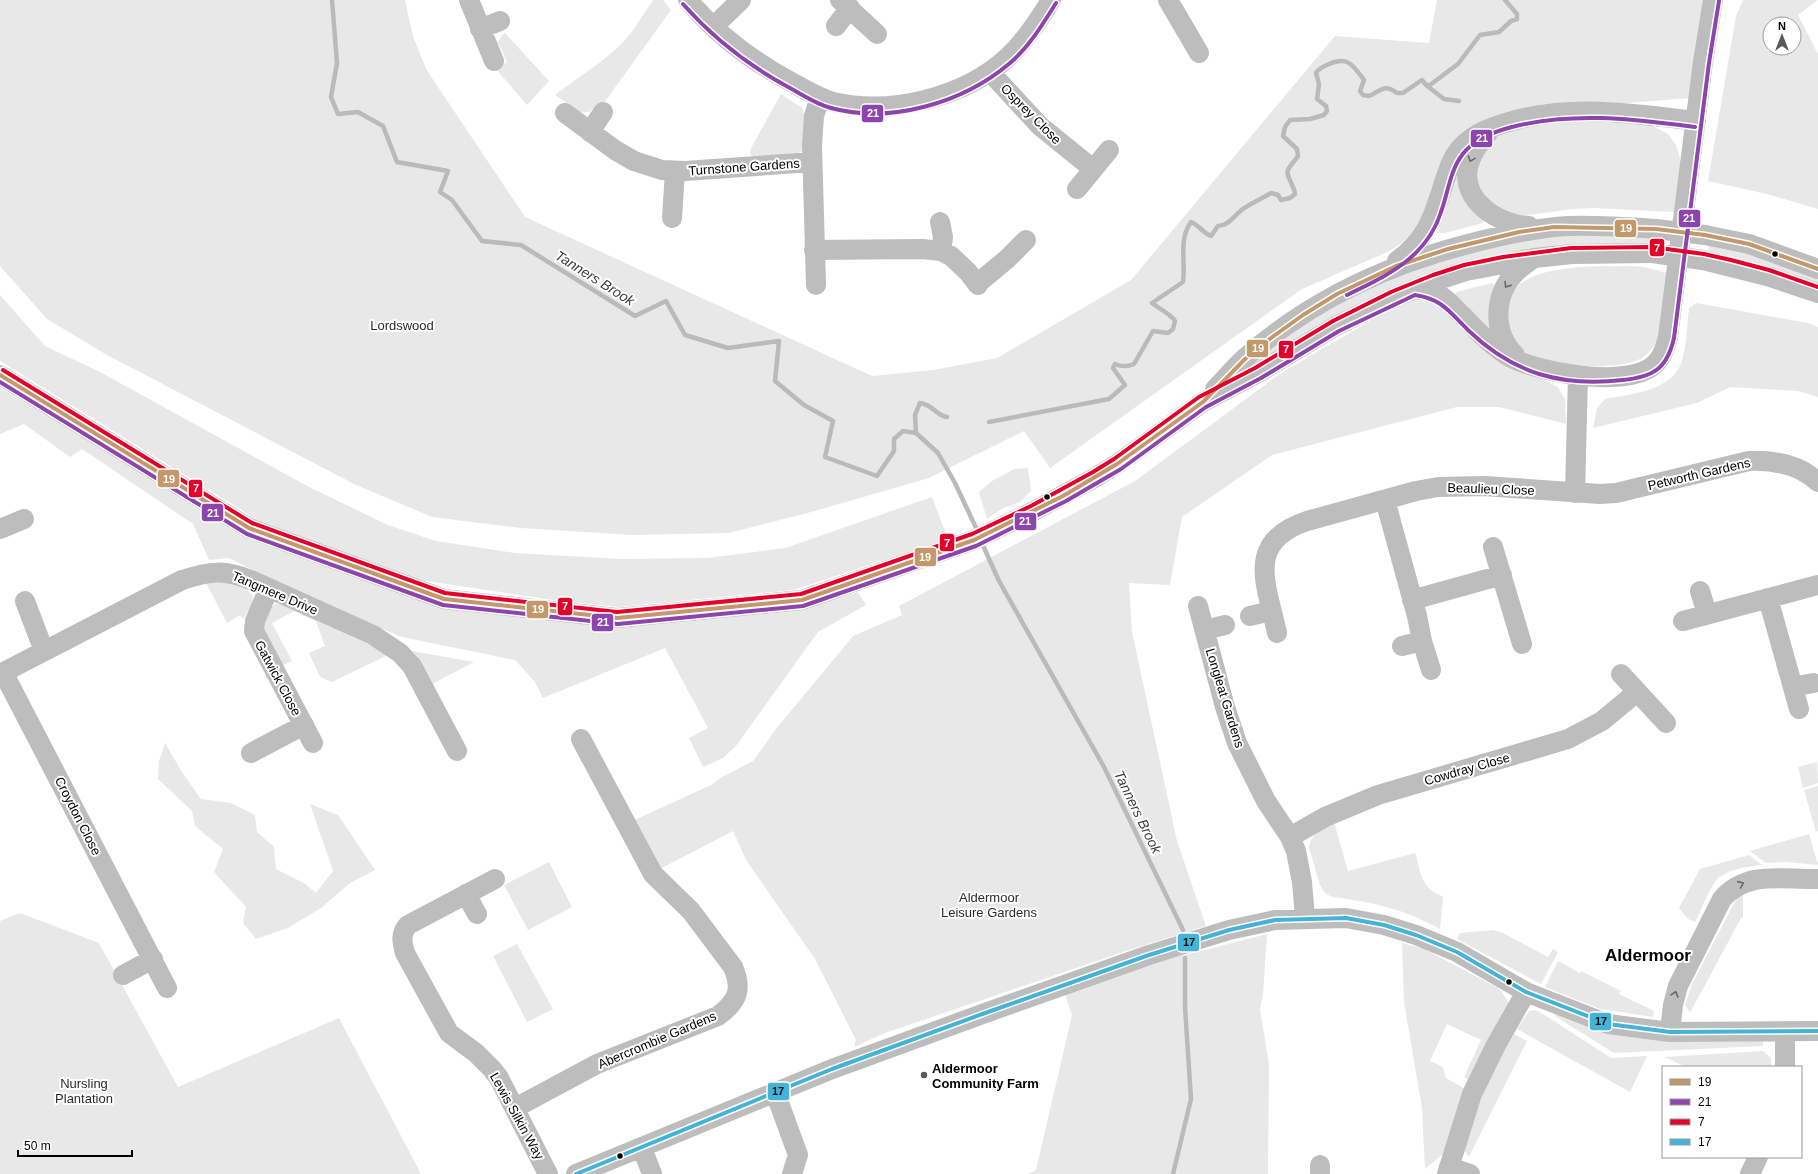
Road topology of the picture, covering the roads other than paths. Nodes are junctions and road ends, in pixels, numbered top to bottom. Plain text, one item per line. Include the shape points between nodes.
1 (469, 0) edge
2 (688, 0) edge
3 (740, 0) edge
4 (1168, 0) edge
5 (1713, 0) edge
6 (845, 4) edge
7 (1043, 4) edge
8 (500, 21) dead end
9 (836, 26) dead end
10 (713, 27) junction
11 (480, 29) junction
12 (877, 34) dead end
13 (1199, 53) dead end
14 (494, 61) dead end
15 (990, 72) junction
16 (820, 97) junction
17 (603, 112) dead end
18 (565, 113) dead end
19 (1696, 121) junction
20 (1493, 127) junction
21 (590, 132) junction
22 (1109, 150) dead end
23 (812, 162) junction
24 (1092, 169) junction
25 (675, 171) junction
26 (1077, 188) dead end
27 (672, 218) dead end
28 (940, 222) dead end
29 (1554, 227) junction
30 (1026, 240) dead end
31 (814, 250) junction
32 (941, 251) junction
33 (1534, 258) junction
34 (1818, 269) edge
35 (1371, 277) junction
36 (816, 285) dead end
37 (1414, 289) junction
38 (1818, 293) edge
39 (1522, 362) junction
40 (1578, 375) junction
41 (0, 376) edge
42 (1203, 402) junction
43 (1818, 482) edge
44 (1575, 493) junction
45 (1385, 500) junction
46 (24, 519) dead end
47 (0, 529) edge
48 (1493, 547) dead end
49 (1502, 575) junction
50 (1818, 585) edge
51 (269, 588) junction
52 (1700, 592) dead end
53 (1768, 598) junction
54 (1412, 600) junction
55 (24, 601) dead end
56 (1198, 606) dead end
57 (1271, 611) junction
58 (1707, 614) junction
59 (1250, 616) dead end
60 (1683, 621) dead end
61 (1225, 625) dead end
62 (1205, 630) junction
63 (1277, 633) dead end
64 (1422, 641) junction
65 (1522, 644) dead end
66 (1402, 646) dead end
67 (44, 651) junction
68 (1431, 670) dead end
69 (2, 673) edge
70 (1621, 674) dead end
71 (1813, 682) dead end
72 (1793, 687) junction
73 (1637, 692) junction
74 (1799, 709) dead end
75 (1666, 723) dead end
76 (304, 725) junction
77 (581, 739) dead end
78 (313, 743) dead end
79 (457, 751) dead end
80 (250, 753) dead end
81 (1290, 837) junction
82 (495, 879) dead end
83 (1818, 879) edge
84 (466, 894) junction
85 (477, 914) dead end
86 (1305, 918) junction
87 (153, 959) junction
88 (123, 975) dead end
89 (168, 988) dead end
90 (1526, 992) junction
91 (1818, 1031) edge
92 (1670, 1032) junction
93 (1785, 1032) junction
94 (1785, 1066) edge
95 (775, 1092) junction
96 (515, 1108) junction
97 (642, 1148) junction
98 (1758, 1158) edge
99 (1448, 1171) edge
100 (548, 1174) edge
101 (576, 1174) edge
102 (652, 1174) edge
103 (792, 1174) edge
104 (1470, 1174) edge
105 (1750, 1174) edge

1 - 11 street
2 - 10 street
3 - 10 street
4 - 13 street
5 - 19 street
6 - 9 street
6 - 12 street
7 - 15 street via 1024,39
8 - 11 street
10 - 16 street via 784,79
11 - 14 street
15 - 16 street via 948,92 899,105 853,105
15 - 24 street, Osprey Close via 1040,126
16 - 23 street, Turnstone Gardens via 813,127
17 - 21 street
18 - 21 street, Turnstone Gardens
19 - 20 street via 1582,110 1529,116
19 - 40 street via 1665,350 1654,364 1641,372 1605,376
20 -> 29 street via 1478,144 1468,169 1469,183 1474,196 1492,216 1506,222
20 - 35 street via 1468,140 1458,150 1451,163 1436,210 1420,240 1398,260
21 - 25 street, Turnstone Gardens via 634,161 650,167
22 - 24 street
23 - 25 street, Turnstone Gardens
23 - 31 street, Turnstone Gardens
24 - 26 street
25 - 27 street, Turnstone Gardens
28 - 32 street via 943,237
29 - 34 street, bridge via 1656,229 1705,235 1749,244
29 - 35 street via 1519,232 1448,249
30 - 32 street via 978,284 951,256
31 - 32 street
31 - 36 street, Turnstone Gardens
33 - 37 street via 1466,271
33 - 38 street, bridge via 1572,254 1652,253 1703,260
33 -> 39 street via 1509,282 1498,306 1500,330
35 - 42 street via 1330,298 1271,338 1244,359
37 - 39 street via 1428,291 1444,298 1489,340
37 - 42 street via 1336,326 1258,373
39 - 40 street via 1542,370
40 - 44 street
41 - 42 street via 249,528 444,599 617,618 802,600 961,545 1062,496 1117,464
43 - 44 street, Petworth Gardens via 1798,468 1765,460 1749,461 1627,491
44 - 45 street, Beaulieu Close via 1455,486 1416,491
45 - 54 street
45 - 57 street, Beaulieu Close via 1296,524 1278,536 1266,556 1264,566 1264,583
46 - 47 street
48 - 49 street
49 - 54 street
49 - 65 street
50 - 53 street
51 - 67 street, Tangmere Drive via 233,573 198,574
51 - 76 street, Gatwick Close via 255,621 254,631
51 - 79 street, Tangmere Drive via 385,642 405,657 419,677
52 - 58 street
53 - 58 street
53 - 72 street
54 - 64 street
55 - 67 street
56 - 62 street, Longleat Gardens
57 - 59 street
57 - 63 street, Beaulieu Close
58 - 60 street
61 - 62 street, Longleat Gardens
62 - 81 street, Longleat Gardens via 1225,707 1242,755 1266,801
64 - 66 street
64 - 68 street
67 - 69 street, Tangmere Drive
69 - 87 street, Croydon Close
70 - 73 street
71 - 72 street
72 - 74 street
73 - 75 street
73 - 81 street, Cowdray Close via 1602,721 1568,739 1378,795 1341,810
76 - 78 street, Gatwick Close
76 - 80 street
77 - 96 street, Abercrombie Gardens via 653,874 691,911 733,967 737,976 737,992 730,1007 718,1016 597,1064
81 - 86 street, Longleat Gardens via 1299,864
82 - 84 street, Lewis Silkin Way
92 -> 83 street via 1678,986 1728,892 1743,883 1755,880
84 - 85 street
84 - 96 street, Lewis Silkin Way via 408,925 403,931 402,944 449,1033 492,1069
86 - 90 street via 1346,918 1384,925 1416,935 1457,952
86 - 95 street via 1275,920 1229,930 1149,954
87 - 88 street
87 - 89 street, Croydon Close
90 - 92 street via 1608,1024
90 - 99 street via 1475,1088
91 - 93 street
92 - 93 street
93 - 94 street
95 - 97 street
95 - 103 street via 798,1155
96 - 100 street, Lewis Silkin Way
97 - 101 street
97 - 102 street
98 - 105 street
99 - 104 street

